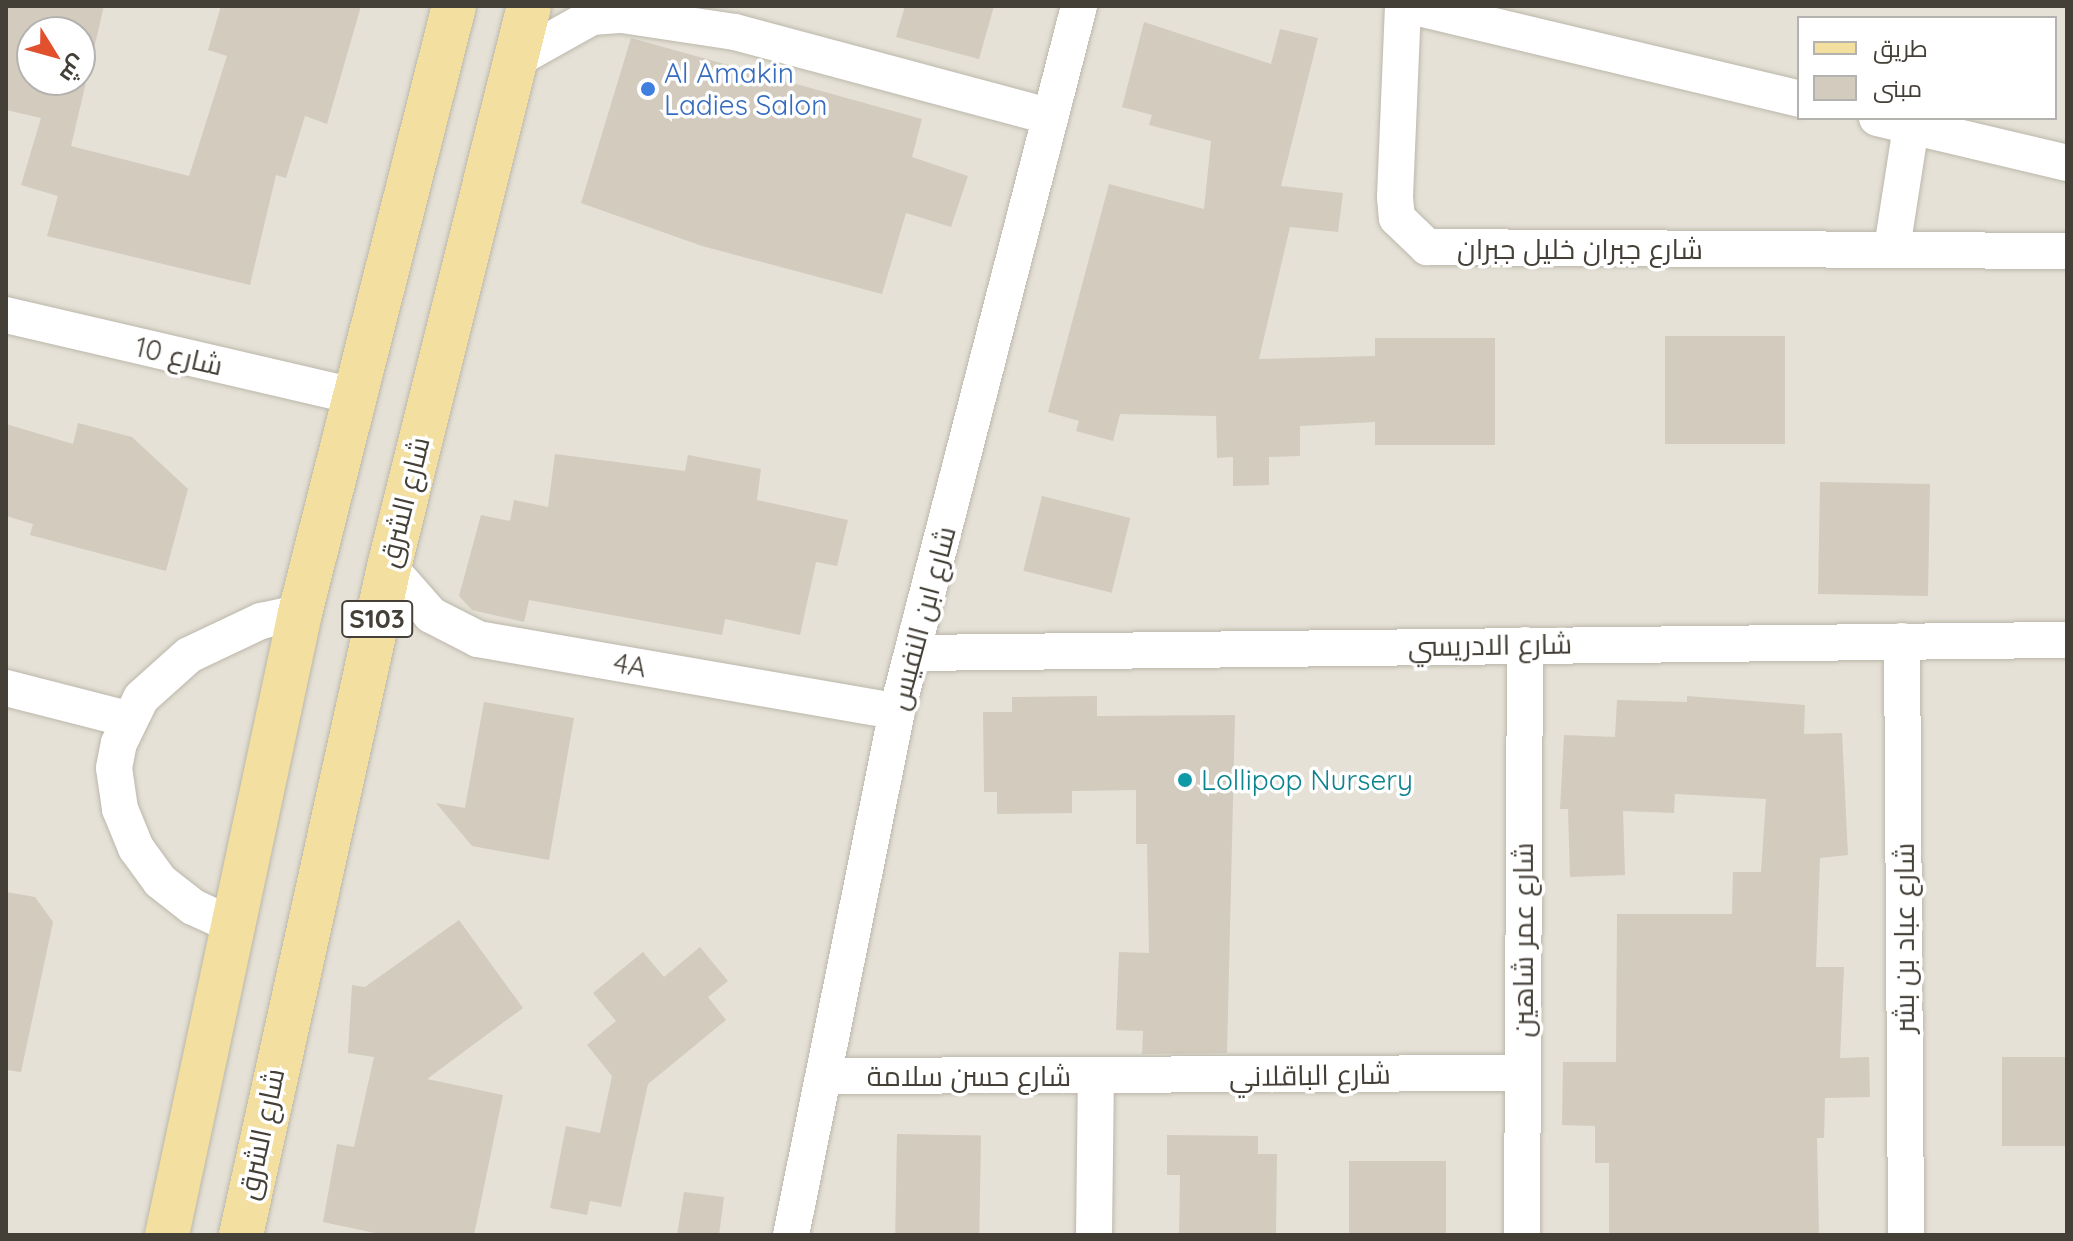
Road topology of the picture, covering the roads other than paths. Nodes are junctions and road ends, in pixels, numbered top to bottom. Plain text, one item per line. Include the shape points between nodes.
1 (454, 6) edge
2 (529, 6) edge
3 (1079, 6) edge
4 (1403, 6) edge
5 (1410, 6) edge
6 (515, 60) junction
7 (1797, 99) edge
8 (1049, 116) junction
9 (1886, 120) edge
10 (1911, 126) junction
11 (2067, 163) edge
12 (1892, 248) junction
13 (2067, 251) edge
14 (6, 315) edge
15 (353, 396) junction
16 (389, 567) junction
17 (300, 613) junction
18 (2067, 640) edge
19 (1902, 641) junction
20 (1525, 645) junction
21 (913, 653) junction
22 (6, 688) edge
23 (897, 711) junction
24 (128, 719) junction
25 (230, 924) junction
26 (1523, 1073) junction
27 (828, 1076) junction
28 (1096, 1077) junction
29 (167, 1235) edge
30 (241, 1235) edge
31 (791, 1235) edge
32 (1094, 1235) edge
33 (1522, 1235) edge
34 (1906, 1235) edge

1 - 15 main road, S103
2 - 6 main road, شارع الشرق / S103
3 - 8 street, شارع ابن النفيس
4 - 12 street, شارع جبران خليل جبران via 1397,218 1427,247
5 - 7 street
6 - 8 street via 592,17 622,15 735,32
6 - 16 main road, شارع الشرق / S103
8 - 21 street, شارع ابن النفيس
9 - 10 street
10 - 11 street
10 - 12 street
12 - 13 street, شارع جبران خليل جبران
14 - 15 street, شارع 10
15 - 17 main road, S103
16 - 23 street, 4A via 431,615 478,639
16 - 30 main road, شارع الشرق / S103
17 - 24 street via 236,631 189,655 158,680
17 - 25 main road, S103
18 - 19 street, شارع الادريسي
19 - 20 street, شارع الادريسي
19 - 34 street, شارع عباد بن بشر
20 - 21 street, شارع الادريسي
20 - 26 street, شارع عمر شاهين
21 - 23 street, شارع ابن النفيس
22 - 24 street
23 - 27 street, شارع ابن النفيس
24 - 25 street via 114,768 120,809 136,848 160,881 193,907
25 - 29 main road, S103
26 - 28 street, شارع الباقلاني
26 - 33 street, شارع عمر شاهين
27 - 28 street, شارع حسن سلامة
27 - 31 street, شارع ابن النفيس
28 - 32 street, شارع حسن سلامة

